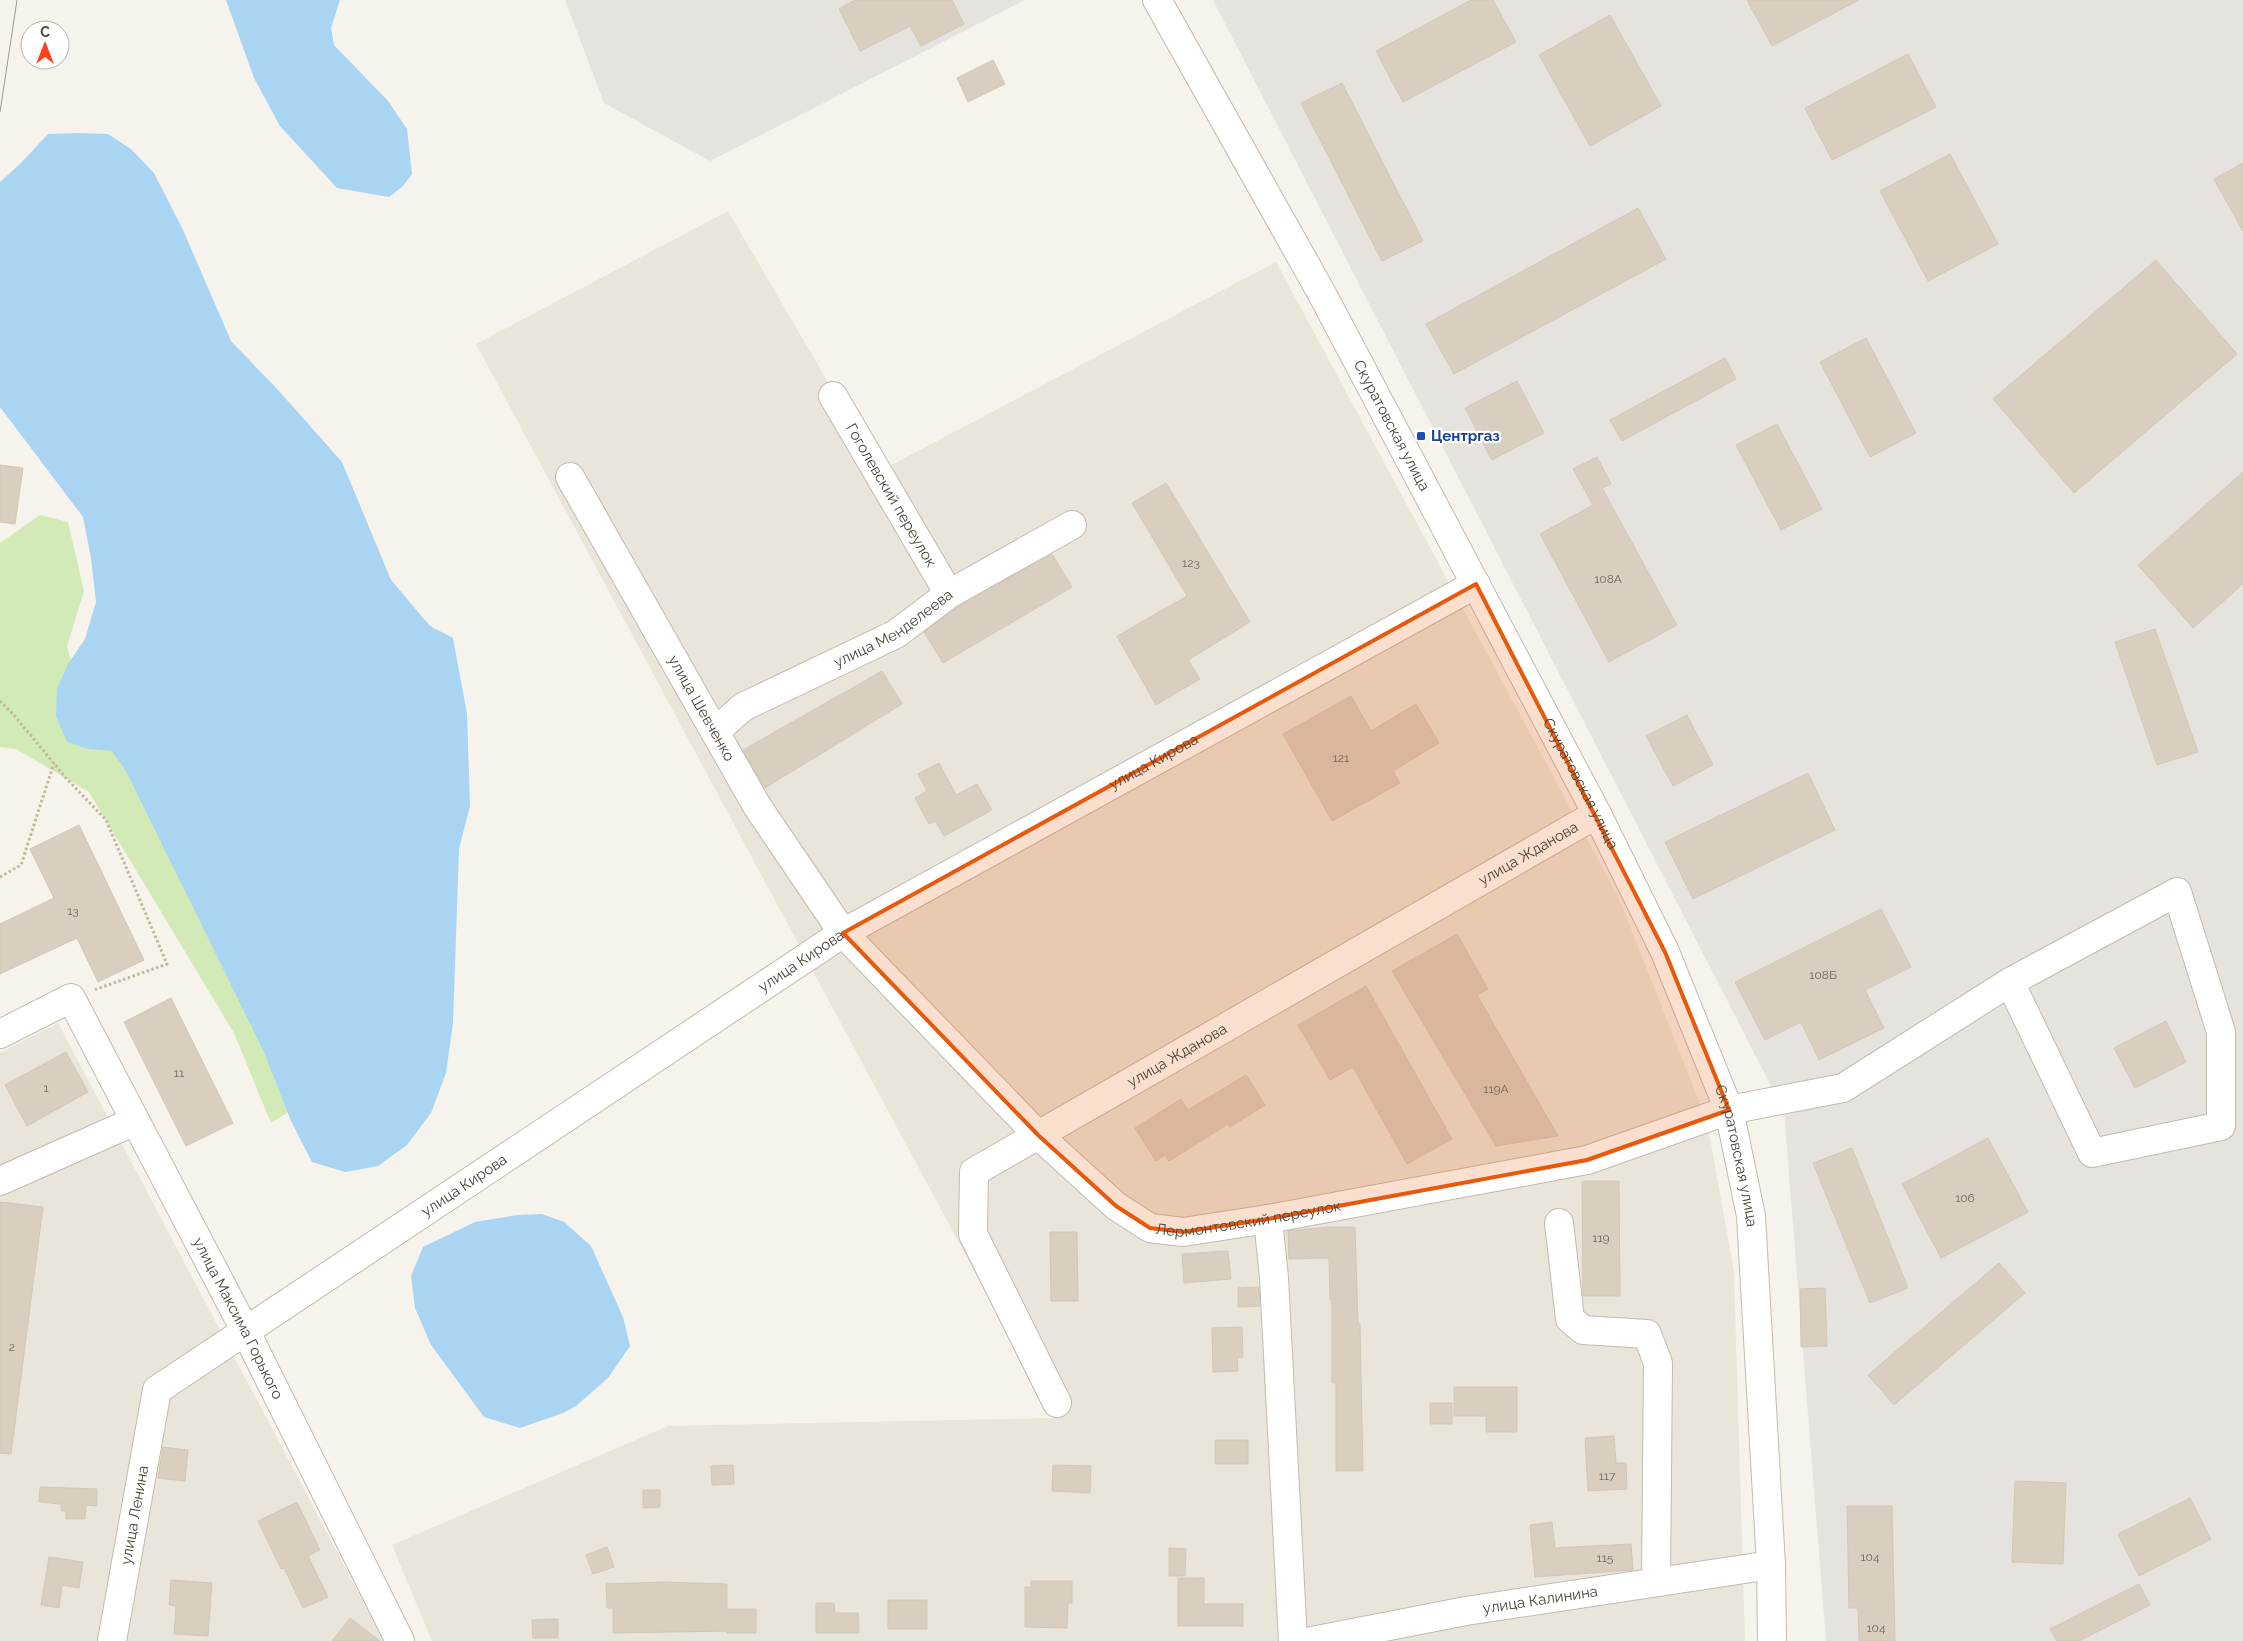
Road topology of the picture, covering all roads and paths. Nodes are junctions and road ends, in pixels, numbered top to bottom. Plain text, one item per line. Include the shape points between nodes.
1 (1157, 0) edge
2 (833, 396) dead end
3 (570, 478) dead end
4 (1072, 525) dead end
5 (1476, 584) junction
6 (949, 594) junction
7 (0, 701) edge
8 (716, 731) junction
9 (54, 763) junction
10 (1597, 814) junction
11 (0, 877) edge
12 (844, 933) junction
13 (2010, 982) junction
14 (71, 998) junction
15 (0, 1034) edge
16 (1729, 1110) junction
17 (135, 1121) junction
18 (1038, 1135) junction
19 (0, 1181) edge
20 (1268, 1219) junction
21 (1559, 1223) dead end
22 (246, 1332) junction
23 (157, 1390) joint
24 (1057, 1403) dead end
25 (1771, 1565) junction
26 (1656, 1582) junction
27 (112, 1641) edge
28 (400, 1641) edge
29 (1293, 1641) edge
30 (1312, 1641) edge
31 (1772, 1641) edge

1 - 5 street, Скуратовская улица via 1321,292
2 - 6 street, Гоголевский переулок
3 - 8 street, улица Шевченко
4 - 6 street, улица Менделеева
5 - 10 street, Скуратовская улица
5 - 12 street, улица Кирова
6 - 8 street, улица Менделеева via 896,634 743,707
7 - 9 path
8 - 12 street, улица Шевченко via 757,806
9 - 11 path via 21,865
9 - 14 path via 106,820 167,964
10 - 16 street, Скуратовская улица via 1665,952
10 - 18 street, улица Жданова
12 - 18 street, Лермонтовский переулок
12 - 22 street, улица Кирова
13 - 13 street, Лермонтовский переулок via 2177,892 2221,1032 2221,1126 2092,1153
13 - 16 street, Лермонтовский переулок via 1843,1088
14 - 15 street
14 - 17 street, улица Максима Горького
16 - 20 street, Лермонтовский переулок via 1586,1160
16 - 25 street, Скуратовская улица via 1751,1216
17 - 19 street
17 - 22 street, улица Максима Горького
18 - 20 street, Лермонтовский переулок via 1116,1206 1150,1228 1183,1232
18 - 24 street, улица Жданова via 974,1172 973,1234
20 - 29 street
21 - 26 street via 1570,1319 1583,1330 1647,1334 1658,1363
22 - 23 street, улица Кирова
22 - 28 street, улица Максима Горького
23 - 27 street, улица Ленина
25 - 26 street, улица Калинина
25 - 31 street, Скуратовская улица
26 - 30 street, улица Калинина via 1466,1611

